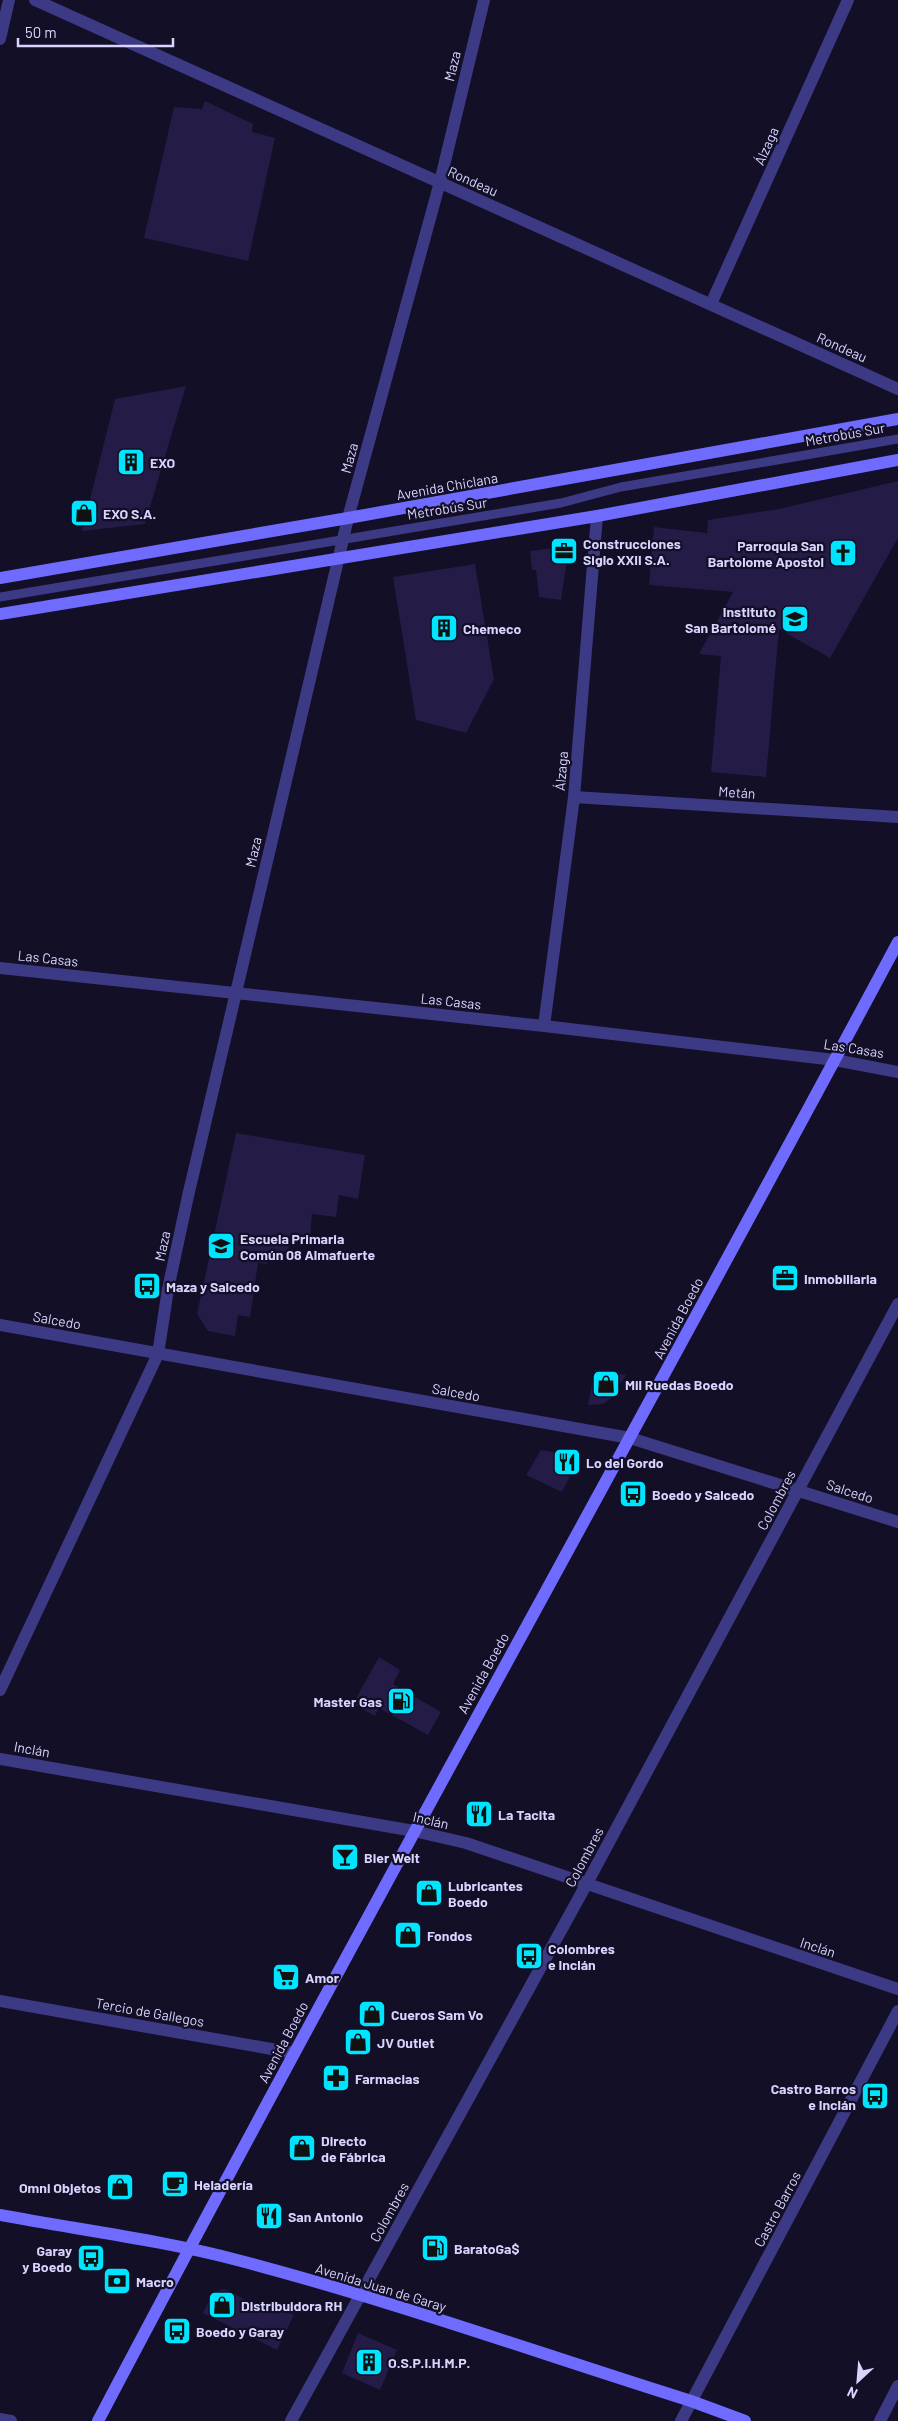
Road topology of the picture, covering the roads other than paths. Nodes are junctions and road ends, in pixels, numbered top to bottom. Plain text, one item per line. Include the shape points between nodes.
1 (9, 0) edge
2 (35, 0) edge
3 (484, 0) edge
4 (848, 0) edge
5 (0, 39) edge
6 (440, 182) junction
7 (711, 304) junction
8 (898, 389) edge
9 (898, 419) edge
10 (898, 440) edge
11 (898, 460) edge
12 (597, 516) junction
13 (348, 518) junction
14 (343, 539) junction
15 (339, 558) junction
16 (0, 578) edge
17 (0, 597) edge
18 (0, 614) edge
19 (574, 797) junction
20 (898, 817) edge
21 (898, 942) edge
22 (0, 968) edge
23 (235, 993) junction
24 (544, 1026) junction
25 (835, 1060) junction
26 (898, 1072) edge
27 (898, 1304) edge
28 (0, 1325) edge
29 (158, 1354) junction
30 (630, 1438) junction
31 (798, 1490) junction
32 (898, 1522) edge
33 (0, 1690) edge
34 (0, 1759) edge
35 (414, 1831) junction
36 (586, 1885) junction
37 (898, 1989) edge
38 (0, 2001) edge
39 (898, 2011) edge
40 (294, 2053) junction
41 (0, 2215) edge
42 (188, 2248) junction
43 (361, 2295) junction
44 (898, 2386) edge
45 (691, 2401) junction
46 (0, 2419) edge
47 (11, 2421) edge
48 (98, 2421) edge
49 (291, 2421) edge
50 (681, 2421) edge
51 (745, 2421) edge
52 (880, 2421) edge

1 - 5 street
2 - 6 street, Rondeau
3 - 6 street, Maza
4 - 7 street, Álzaga
6 - 7 street, Rondeau
6 - 13 street, Maza
7 - 8 street, Rondeau
9 - 13 main road, Avenida Chiclana
10 - 14 lane, Metrobús Sur via 621,487 562,503
11 - 12 main road
12 - 15 main road
12 - 19 street, Álzaga
13 - 14 street, Maza
13 - 16 main road, Avenida Chiclana
14 - 15 street, Maza
14 - 17 lane, Metrobús Sur
15 - 18 main road
15 - 23 street, Maza
19 - 20 street, Metán
19 - 24 street, Álzaga
21 - 25 main road, Avenida Boedo
22 - 23 street, Las Casas
23 - 24 street, Las Casas
23 - 29 street, Maza via 168,1289
24 - 25 street, Las Casas
25 - 26 street, Las Casas
25 - 30 main road, Avenida Boedo
27 - 31 street, Colombres
28 - 29 street, Salcedo
29 - 30 street, Salcedo
29 - 33 street, Maza
30 - 31 street, Salcedo
30 - 35 main road, Avenida Boedo
31 - 32 street, Salcedo
31 - 36 street, Colombres
34 - 35 street, Inclán
35 - 36 street, Inclán via 466,1844
35 - 40 main road, Avenida Boedo
36 - 37 street, Inclán
36 - 43 street, Colombres
38 - 40 street, Tercio de Gallegos
39 - 45 street, Castro Barros
40 - 42 main road, Avenida Boedo
41 - 42 main road, Avenida Juan de Garay
42 - 43 main road, Avenida Juan de Garay
42 - 48 main road, Avenida Boedo
43 - 45 main road, Avenida Juan de Garay
43 - 49 street, Colombres
44 - 52 street
45 - 50 street, Castro Barros
45 - 51 main road, Avenida Juan de Garay
46 - 47 street

